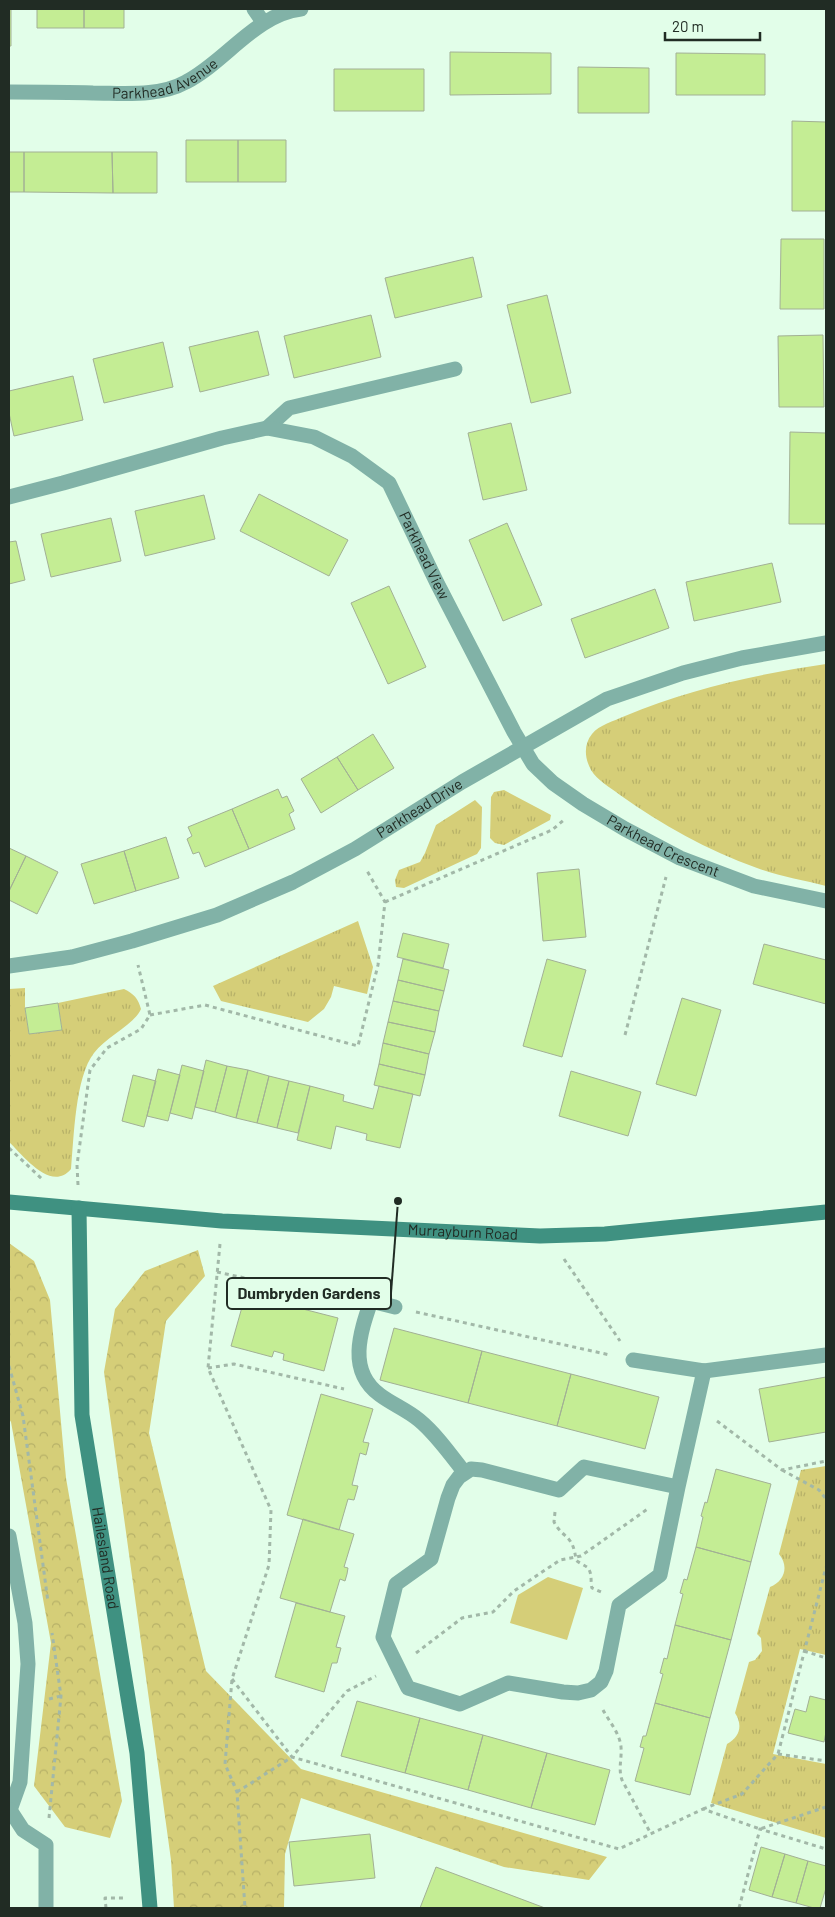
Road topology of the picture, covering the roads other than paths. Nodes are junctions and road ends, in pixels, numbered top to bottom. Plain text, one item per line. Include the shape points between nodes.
1 (254, 9) edge
2 (301, 9) edge
3 (264, 22) junction
4 (9, 92) edge
5 (456, 369) dead end
6 (267, 428) junction
7 (9, 497) edge
8 (826, 643) edge
9 (524, 748) junction
10 (826, 901) edge
11 (9, 966) edge
12 (9, 1202) edge
13 (79, 1208) junction
14 (826, 1212) edge
15 (332, 1296) road end
16 (371, 1300) junction
17 (395, 1307) road end
18 (826, 1355) edge
19 (633, 1360) road end
20 (704, 1371) junction
21 (464, 1472) junction
22 (678, 1487) junction
23 (9, 1536) edge
24 (10, 1810) edge
25 (46, 1908) edge
26 (150, 1908) edge

1 - 3 street
2 - 3 street, Parkhead Avenue
3 - 4 street, Parkhead Avenue via 207,69 165,91
5 - 6 street, Parkhead View via 289,408
6 - 7 street, Parkhead View
6 - 9 street, Parkhead View via 314,437 352,456 389,483
8 - 9 street, Parkhead Drive via 742,658 683,673 607,700
9 - 10 street, Parkhead Crescent via 533,764 553,783 583,804 680,858 754,886
9 - 11 street, Parkhead Drive via 462,782 355,849 293,882 217,915 72,957
12 - 13 street, Murrayburn Road
13 - 14 street, Murrayburn Road via 222,1221 549,1235 605,1234
13 - 26 street, Hailesland Road via 82,1415 137,1753
15 - 16 street
16 - 17 street
16 - 21 street via 360,1337 361,1374 380,1396 430,1430
18 - 20 street
19 - 20 street
20 - 22 street
21 - 22 street via 482,1470 560,1490 584,1467
21 - 22 street via 450,1492 431,1559 396,1584 383,1637 408,1688 460,1704 508,1683 578,1693 591,1690 601,1682 606,1671 618,1605 660,1575
23 - 24 street via 25,1623 28,1664 20,1782
24 - 25 street via 23,1830 46,1845

